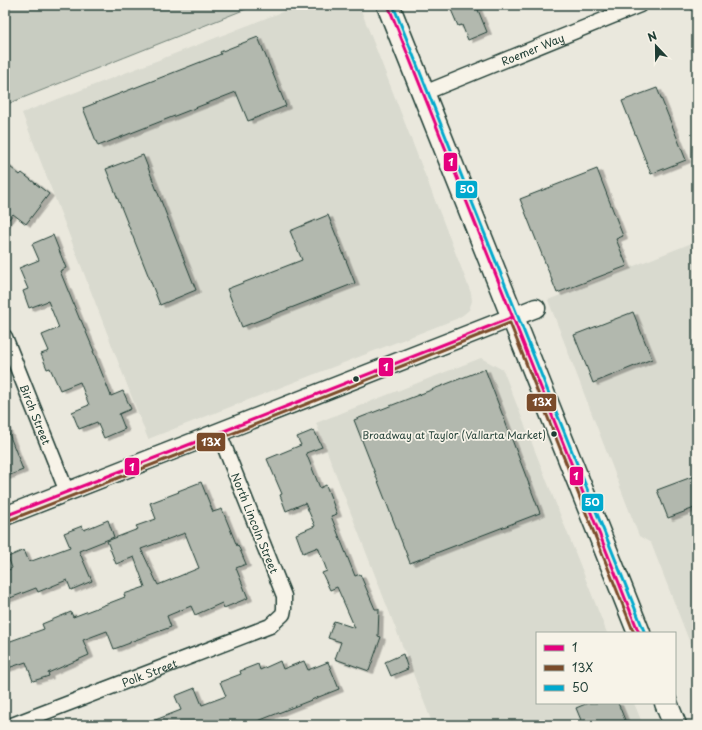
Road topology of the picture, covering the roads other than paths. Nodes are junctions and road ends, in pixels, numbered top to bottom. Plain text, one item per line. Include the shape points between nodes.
1 (388, 5) edge
2 (640, 5) edge
3 (424, 93) junction
4 (536, 308) dead end
5 (513, 317) junction
6 (5, 337) edge
7 (219, 433) junction
8 (67, 492) junction
9 (5, 516) edge
10 (283, 614) joint
11 (639, 632) edge
12 (666, 704) edge
13 (12, 725) edge
14 (675, 725) edge

1 - 3 main road
2 - 3 street, Roemer Way
3 - 5 main road
4 - 5 street
5 - 7 street
5 - 11 main road
6 - 8 street, Birch Street
7 - 8 street
7 - 10 street, North Lincoln Street via 284,596
8 - 9 street
10 - 13 street, Polk Street via 270,626
12 - 14 main road

